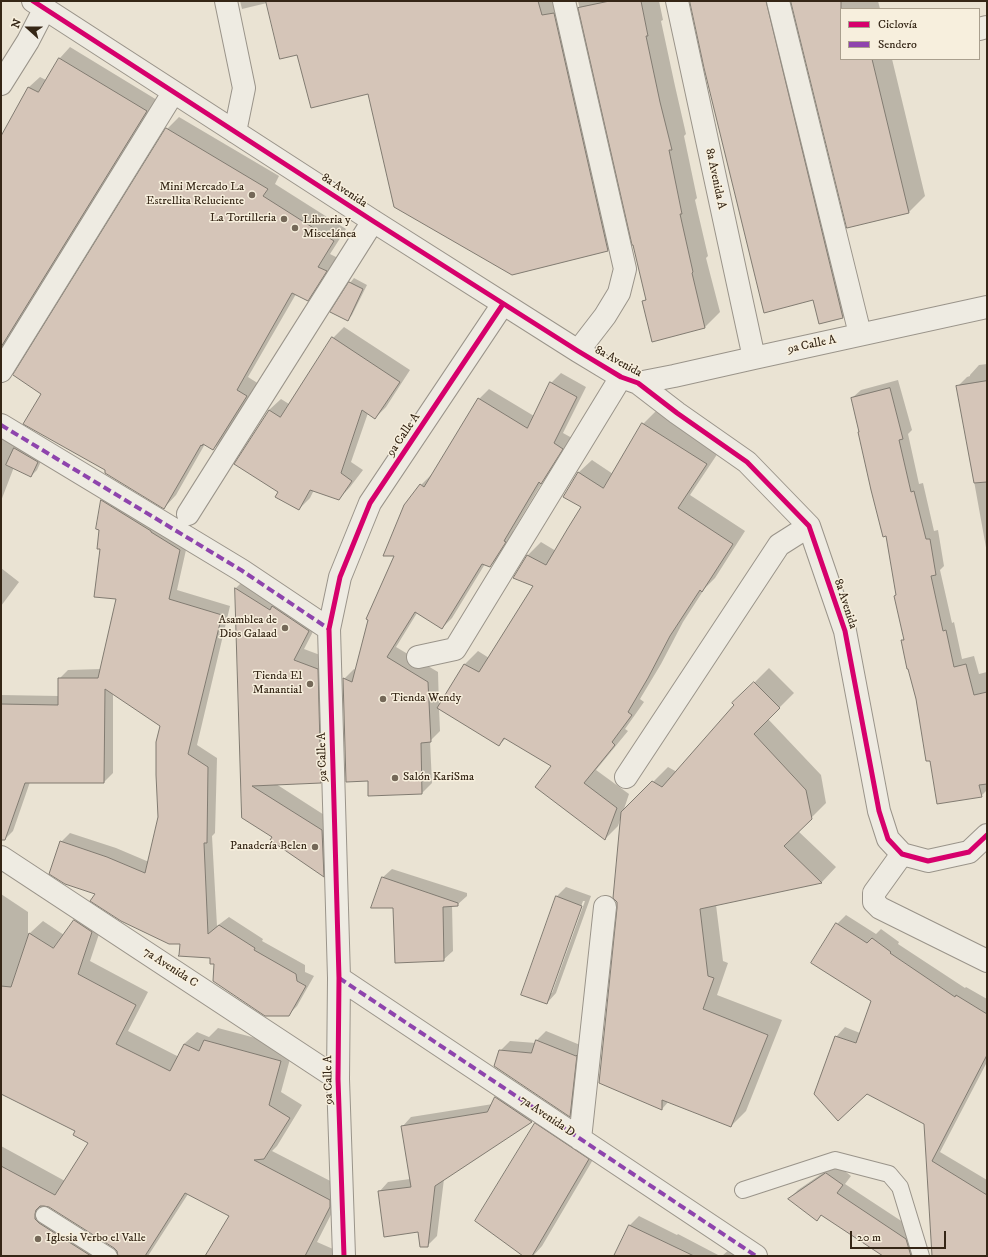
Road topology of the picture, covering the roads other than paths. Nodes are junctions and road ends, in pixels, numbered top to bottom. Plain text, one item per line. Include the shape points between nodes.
1 (226, 1) edge
2 (564, 1) edge
3 (677, 1) edge
4 (778, 1) edge
5 (39, 5) edge
6 (1, 84) edge
7 (173, 93) junction
8 (235, 132) junction
9 (373, 221) junction
10 (503, 304) junction
11 (987, 307) edge
12 (860, 334) junction
13 (578, 351) junction
14 (754, 358) junction
15 (1, 371) edge
16 (629, 380) junction
17 (1, 425) edge
18 (188, 514) dead end
19 (808, 526) junction
20 (329, 628) junction
21 (418, 657) dead end
22 (626, 777) dead end
23 (987, 836) edge
24 (902, 854) junction
25 (1, 857) edge
26 (605, 907) dead end
27 (987, 960) edge
28 (339, 978) junction
29 (338, 1079) junction
30 (580, 1139) junction
31 (743, 1190) dead end
32 (44, 1215) dead end
33 (109, 1256) edge
34 (344, 1256) edge
35 (756, 1256) edge
36 (921, 1256) edge

1 - 8 street via 244,88
2 - 13 street via 625,269 619,293
3 - 14 street, 8a Avenida A
4 - 12 street
5 - 6 street via 28,41
5 - 7 street, 8a Avenida
7 - 8 street, 8a Avenida
7 - 15 street
8 - 9 street, 8a Avenida
9 - 10 street, 8a Avenida
9 - 18 street
10 - 13 street, 8a Avenida
10 - 20 street, 9a Calle A via 370,503 340,578
11 - 12 street, 9a Calle A
12 - 14 street, 9a Calle A
13 - 16 street, 8a Avenida
14 - 16 street, 9a Calle A via 674,376
16 - 19 street, 8a Avenida via 747,462
16 - 21 street via 455,649
17 - 20 street via 241,570
19 - 22 street via 779,545
19 - 24 street, 8a Avenida via 845,631 879,811 888,839
20 - 28 street, 9a Calle A
23 - 24 street via 969,852 928,861
24 - 27 street via 874,893 874,902 880,908
25 - 29 street, 7a Avenida C
26 - 30 street
28 - 29 street, 9a Calle A
28 - 30 street, 7a Avenida D
29 - 34 street, 9a Calle A
30 - 35 street, 7a Avenida D
31 - 36 lane via 835,1160 889,1174 900,1187
32 - 33 lane

